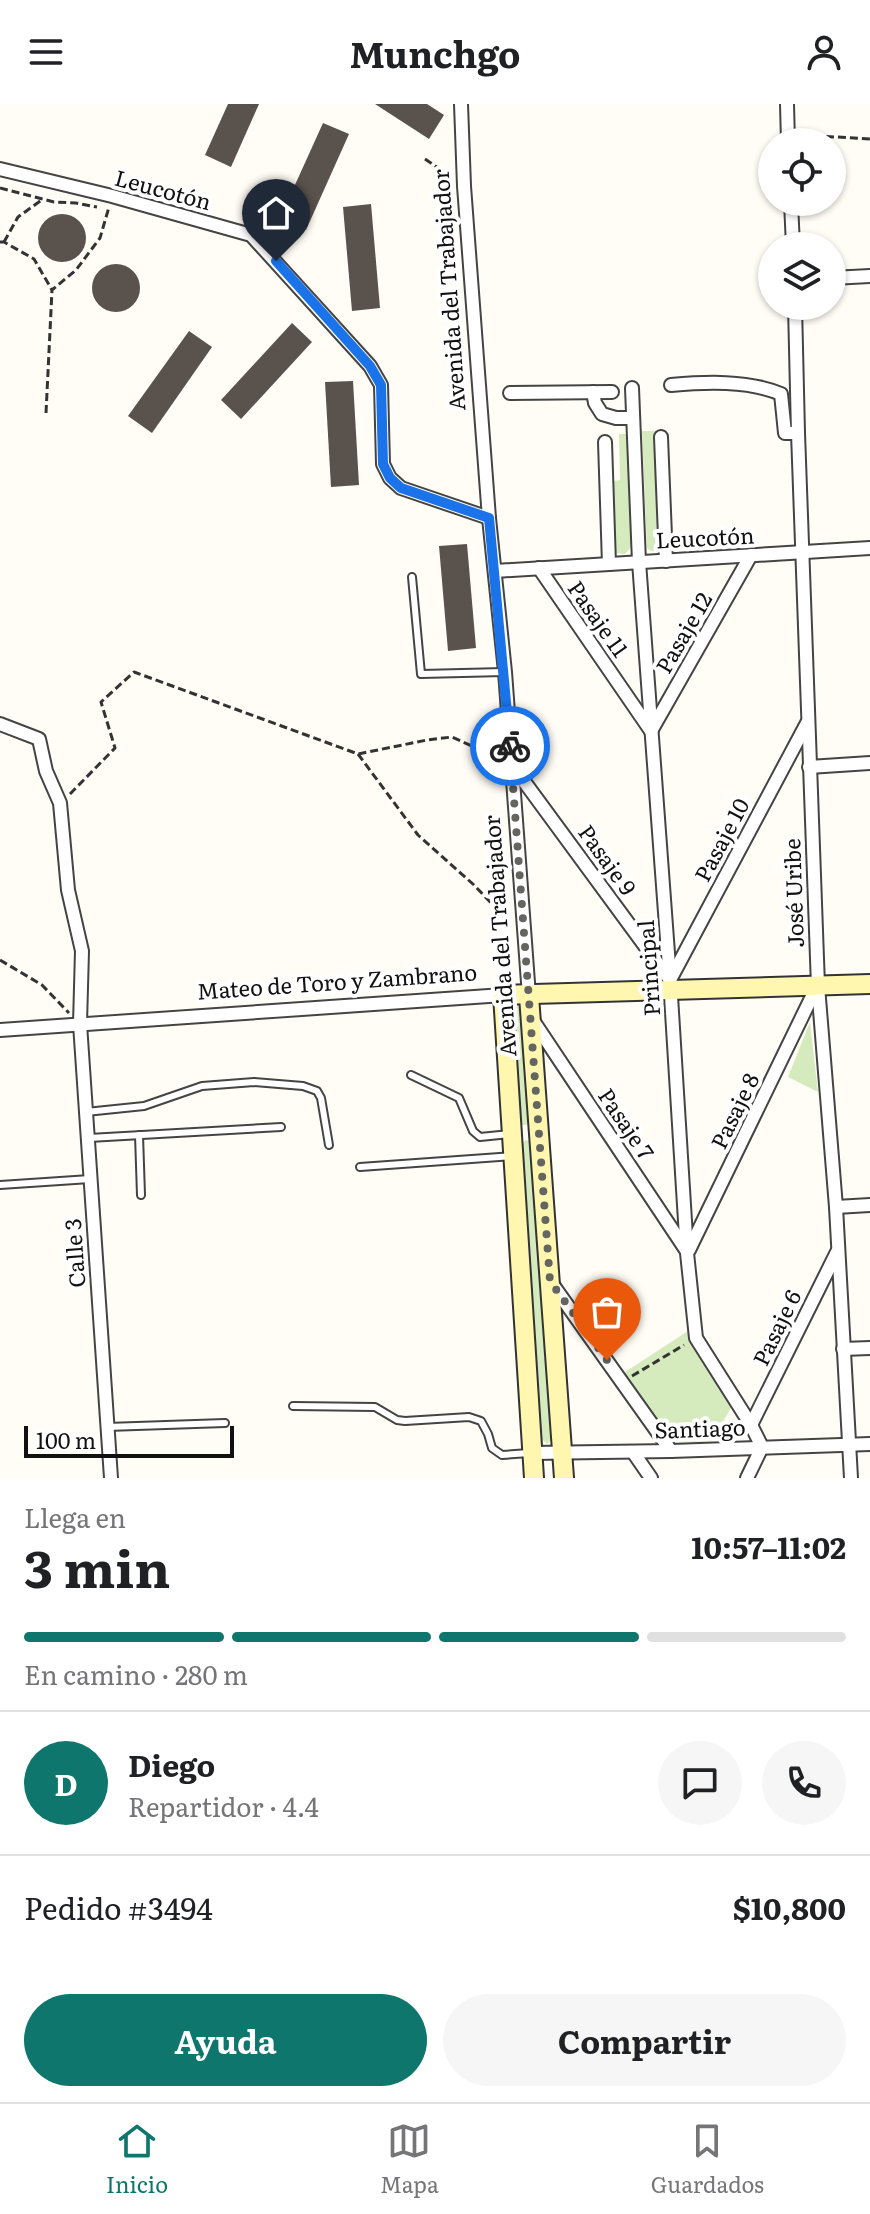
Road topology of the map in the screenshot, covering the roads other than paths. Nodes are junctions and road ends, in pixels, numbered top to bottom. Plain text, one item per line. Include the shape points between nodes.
1 (461, 104) edge
2 (787, 104) edge
3 (790, 128) edge
4 (0, 169) edge
5 (870, 276) edge
6 (846, 277) edge
7 (795, 320) edge
8 (671, 385) dead end
9 (632, 388) dead end
10 (593, 392) junction
11 (612, 392) dead end
12 (510, 393) dead end
13 (633, 418) junction
14 (798, 433) junction
15 (661, 437) dead end
16 (605, 442) dead end
17 (489, 518) junction
18 (870, 548) edge
19 (802, 552) junction
20 (751, 555) junction
21 (666, 561) junction
22 (639, 562) junction
23 (609, 564) junction
24 (539, 568) junction
25 (495, 571) junction
26 (412, 577) dead end
27 (505, 672) junction
28 (808, 720) junction
29 (0, 724) edge
30 (651, 731) junction
31 (870, 763) edge
32 (511, 764) junction
33 (809, 767) junction
34 (870, 984) edge
35 (670, 985) junction
36 (818, 986) junction
37 (503, 995) junction
38 (529, 996) junction
39 (531, 1018) junction
40 (80, 1024) junction
41 (0, 1030) edge
42 (411, 1075) dead end
43 (86, 1112) junction
44 (281, 1127) dead end
45 (510, 1134) junction
46 (538, 1134) junction
47 (139, 1135) junction
48 (87, 1138) junction
49 (329, 1145) dead end
50 (512, 1156) junction
51 (360, 1167) dead end
52 (90, 1179) junction
53 (0, 1185) edge
54 (141, 1195) dead end
55 (870, 1205) edge
56 (836, 1207) junction
57 (839, 1249) junction
58 (687, 1253) junction
59 (550, 1281) junction
60 (870, 1348) edge
61 (843, 1349) junction
62 (293, 1406) dead end
63 (225, 1423) dead end
64 (751, 1425) junction
65 (107, 1427) junction
66 (850, 1444) junction
67 (870, 1444) edge
68 (762, 1447) junction
69 (671, 1451) junction
70 (633, 1452) junction
71 (532, 1453) junction
72 (562, 1453) junction
73 (111, 1478) edge
74 (534, 1478) edge
75 (564, 1478) edge
76 (651, 1478) edge
77 (747, 1478) edge
78 (851, 1478) edge

1 - 17 street, Avenida del Trabajador
2 - 3 street
4 - 17 street, Leucotón via 251,235 370,366 381,385 383,464 390,478 401,488
5 - 6 street
7 - 14 street, José Uribe
8 - 14 street via 705,382 770,389 781,394 785,433
9 - 13 street, Principal
10 - 11 street
10 - 12 street
10 - 13 street via 602,414
13 - 22 street, Principal
14 - 19 street, José Uribe
15 - 21 street
16 - 23 street
17 - 25 street, Avenida del Trabajador
18 - 19 street, Leucotón
19 - 20 street, Leucotón
19 - 28 street, José Uribe
20 - 21 street, Leucotón
20 - 30 street, Pasaje 12
21 - 22 street, Leucotón
22 - 23 street, Leucotón
22 - 30 street, Principal
23 - 24 street, Leucotón
24 - 25 street, Leucotón
24 - 30 street, Pasaje 11
25 - 27 street, Avenida del Trabajador
26 - 27 lane via 421,674
27 - 32 street, Avenida del Trabajador
28 - 33 street, José Uribe
28 - 35 street, Pasaje 10
29 - 40 street, Calle 3 via 39,739 60,803 68,890 82,951
30 - 35 street, Principal
31 - 33 street
32 - 35 street, Pasaje 9
32 - 38 street, Avenida del Trabajador
33 - 36 street, José Uribe
34 - 36 street, Mateo de Toro y Zambrano
35 - 36 street, Mateo de Toro y Zambrano
35 - 38 street, Mateo de Toro y Zambrano
35 - 58 street, Principal
36 - 56 street, José Uribe
36 - 58 street, Pasaje 8
37 - 38 street, Mateo de Toro y Zambrano
37 - 40 street, Mateo de Toro y Zambrano
37 - 45 street, Avenida del Trabajador
38 - 39 street, Avenida del Trabajador
39 - 46 street, Avenida del Trabajador
39 - 58 street, Pasaje 7
40 - 41 street, Mateo de Toro y Zambrano
40 - 43 street, Calle 3
42 - 45 lane via 459,1098 480,1137
43 - 48 street, Calle 3
43 - 49 lane via 144,1106 202,1086 303,1086 321,1098
44 - 47 lane
45 - 46 street
45 - 50 street, Avenida del Trabajador
46 - 59 street, Avenida del Trabajador
47 - 48 lane
47 - 54 lane
48 - 52 street, Calle 3
50 - 51 lane
50 - 71 street, Avenida del Trabajador
52 - 53 lane
52 - 65 street, Calle 3
55 - 56 street
56 - 57 street, José Uribe
57 - 61 street, José Uribe
57 - 64 street, Pasaje 6
58 - 64 street, Principal via 696,1338
59 - 69 street
59 - 72 street, Avenida del Trabajador
60 - 61 street
61 - 66 street, José Uribe
62 - 71 lane via 375,1407 405,1421 469,1417 481,1421 492,1448 502,1455
63 - 65 lane
64 - 68 street, Principal
65 - 73 street, Calle 3
66 - 67 street, Santiago
66 - 68 street, Santiago
66 - 78 street, José Uribe
68 - 69 street, Santiago
68 - 77 street
69 - 70 street, Santiago
70 - 72 street, Santiago
70 - 76 street
71 - 72 street, Santiago
71 - 74 street, Avenida del Trabajador
72 - 75 street, Avenida del Trabajador

